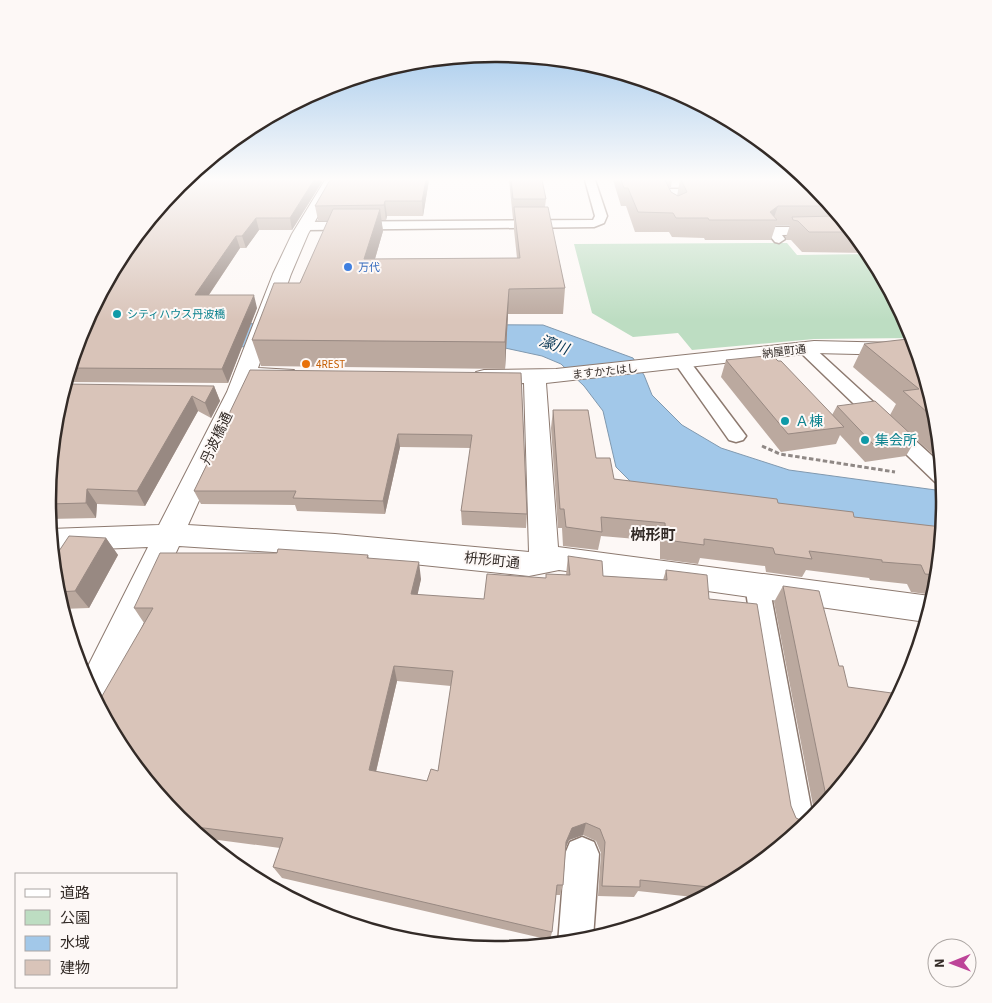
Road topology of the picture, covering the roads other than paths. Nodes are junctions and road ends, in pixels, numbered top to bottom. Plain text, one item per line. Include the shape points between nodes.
1 (305, 226) edge
2 (843, 231) edge
3 (779, 239) dead end
4 (806, 348) junction
5 (908, 349) edge
6 (682, 362) junction
7 (653, 366) joint
8 (302, 375) edge
9 (467, 377) edge
10 (545, 377) junction
11 (238, 378) junction
12 (736, 436) road end
13 (935, 470) edge
14 (170, 535) junction
15 (58, 540) edge
16 (544, 561) junction
17 (757, 585) junction
18 (923, 608) edge
19 (96, 684) edge
20 (797, 818) edge
21 (582, 854) dead end
22 (576, 934) edge

1 - 11 street, 丹波橋通
2 - 3 lane via 772,232
4 - 5 street, 納屋町通
4 - 6 street, 納屋町通
4 - 13 lane
6 - 7 street, 納屋町通
6 - 12 lane
7 - 10 street, ますかたはし
8 - 11 street
9 - 10 street
10 - 16 street
11 - 14 street, 丹波橋通
14 - 15 street, 枡形町通
14 - 16 street, 枡形町通 via 335,545 529,564
14 - 19 street, 丹波橋通
16 - 17 street, 枡形町通 via 559,558
17 - 18 street, 枡形町通
17 - 20 lane
21 - 22 lane

